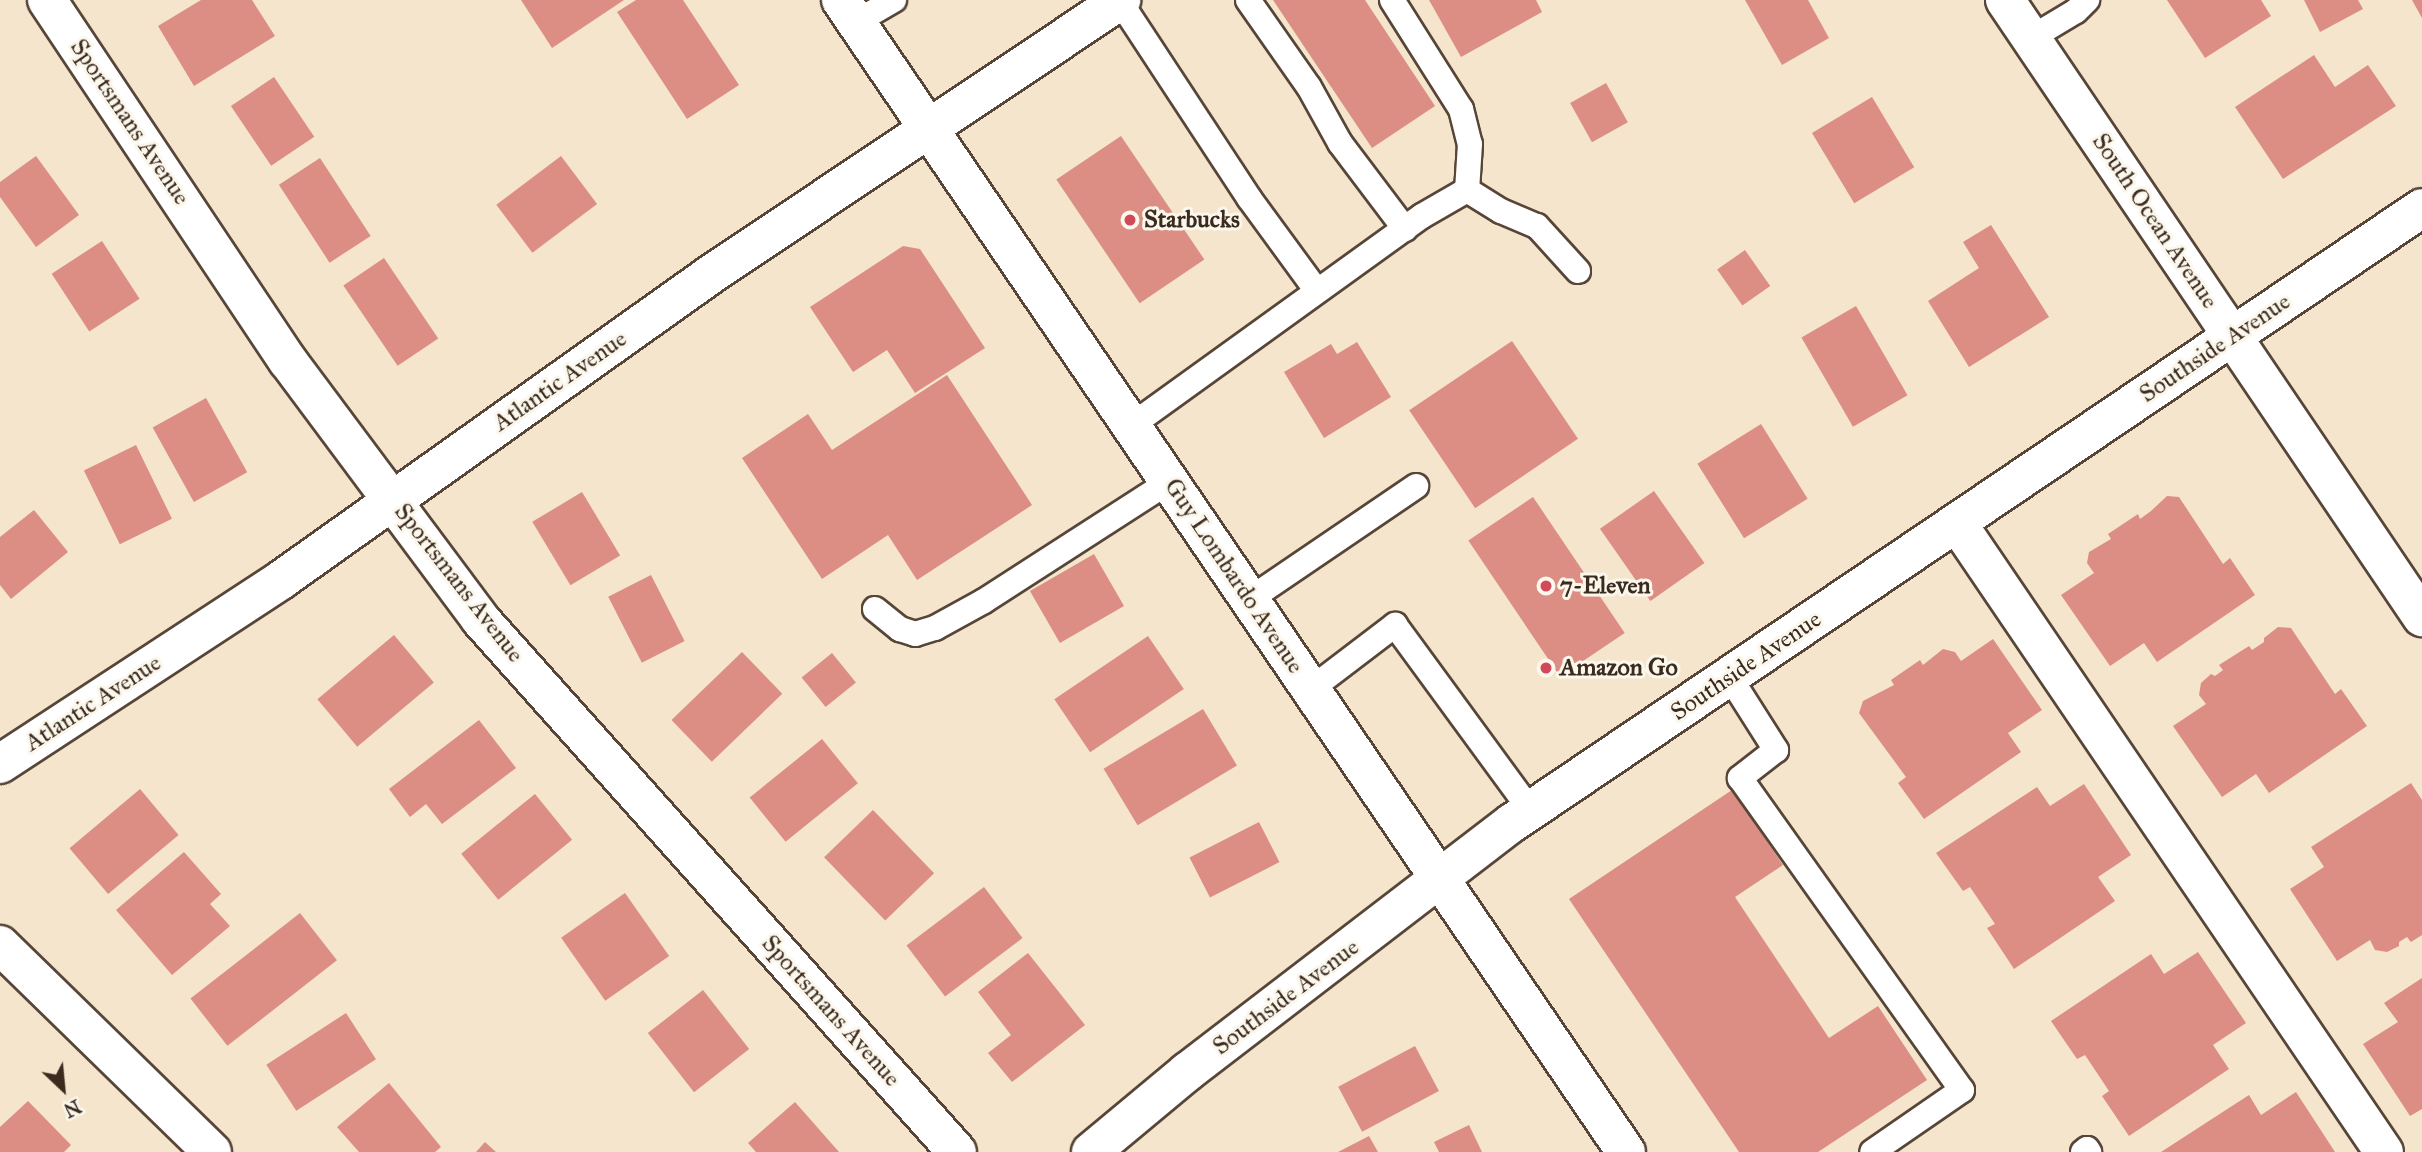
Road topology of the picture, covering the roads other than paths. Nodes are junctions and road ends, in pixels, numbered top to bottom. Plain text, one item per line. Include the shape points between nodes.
1 (47, 0) edge
2 (894, 0) edge
3 (1120, 0) edge
4 (1248, 0) edge
5 (1392, 0) edge
6 (2006, 0) edge
7 (2087, 0) edge
8 (848, 11) edge
9 (2031, 38) junction
10 (930, 127) junction
11 (1467, 190) junction
12 (2422, 208) edge
13 (1405, 229) junction
14 (1578, 271) dead end
15 (1317, 291) junction
16 (2233, 336) junction
17 (1132, 425) junction
18 (1170, 481) junction
19 (1416, 486) dead end
20 (394, 499) junction
21 (1957, 523) junction
22 (1250, 600) junction
23 (875, 609) dead end
24 (2422, 617) edge
25 (1729, 677) junction
26 (1311, 689) junction
27 (0, 764) edge
28 (1531, 811) junction
29 (1441, 880) junction
30 (0, 945) edge
31 (212, 1152) edge
32 (957, 1152) edge
33 (1091, 1152) edge
34 (1626, 1152) edge
35 (1872, 1152) edge
36 (2083, 1152) edge
37 (2089, 1152) edge
38 (2384, 1152) edge

1 - 20 street, Sportsmans Avenue via 288,361
2 - 8 lane
3 - 10 street, Atlantic Avenue
3 - 15 lane via 1249,198
4 - 13 lane via 1309,87 1340,143
5 - 11 lane via 1461,109 1470,144
6 - 9 street, South Ocean Avenue
7 - 9 lane
8 - 10 street, Guy Lombardo Avenue
9 - 16 street, South Ocean Avenue
10 - 17 street, Guy Lombardo Avenue
10 - 20 street, Atlantic Avenue via 710,275
11 - 13 lane
11 - 14 lane via 1537,226
12 - 16 street, Southside Avenue
13 - 15 lane
15 - 17 lane
16 - 21 street, Southside Avenue
16 - 24 street, South Ocean Avenue
17 - 18 street, Guy Lombardo Avenue
18 - 22 street, Guy Lombardo Avenue
18 - 23 lane via 935,628 915,635
19 - 22 lane
20 - 27 street, Atlantic Avenue via 281,580
20 - 32 street, Sportsmans Avenue via 480,619
21 - 25 street, Southside Avenue
21 - 38 street
22 - 26 street, Guy Lombardo Avenue
25 - 28 street, Southside Avenue
25 - 35 lane via 1776,750 1740,778 1962,1090
26 - 28 lane via 1395,625
26 - 29 street, Guy Lombardo Avenue
28 - 29 street, Southside Avenue
29 - 33 street, Southside Avenue via 1187,1072
29 - 34 street, Guy Lombardo Avenue
30 - 31 street
36 - 37 lane

